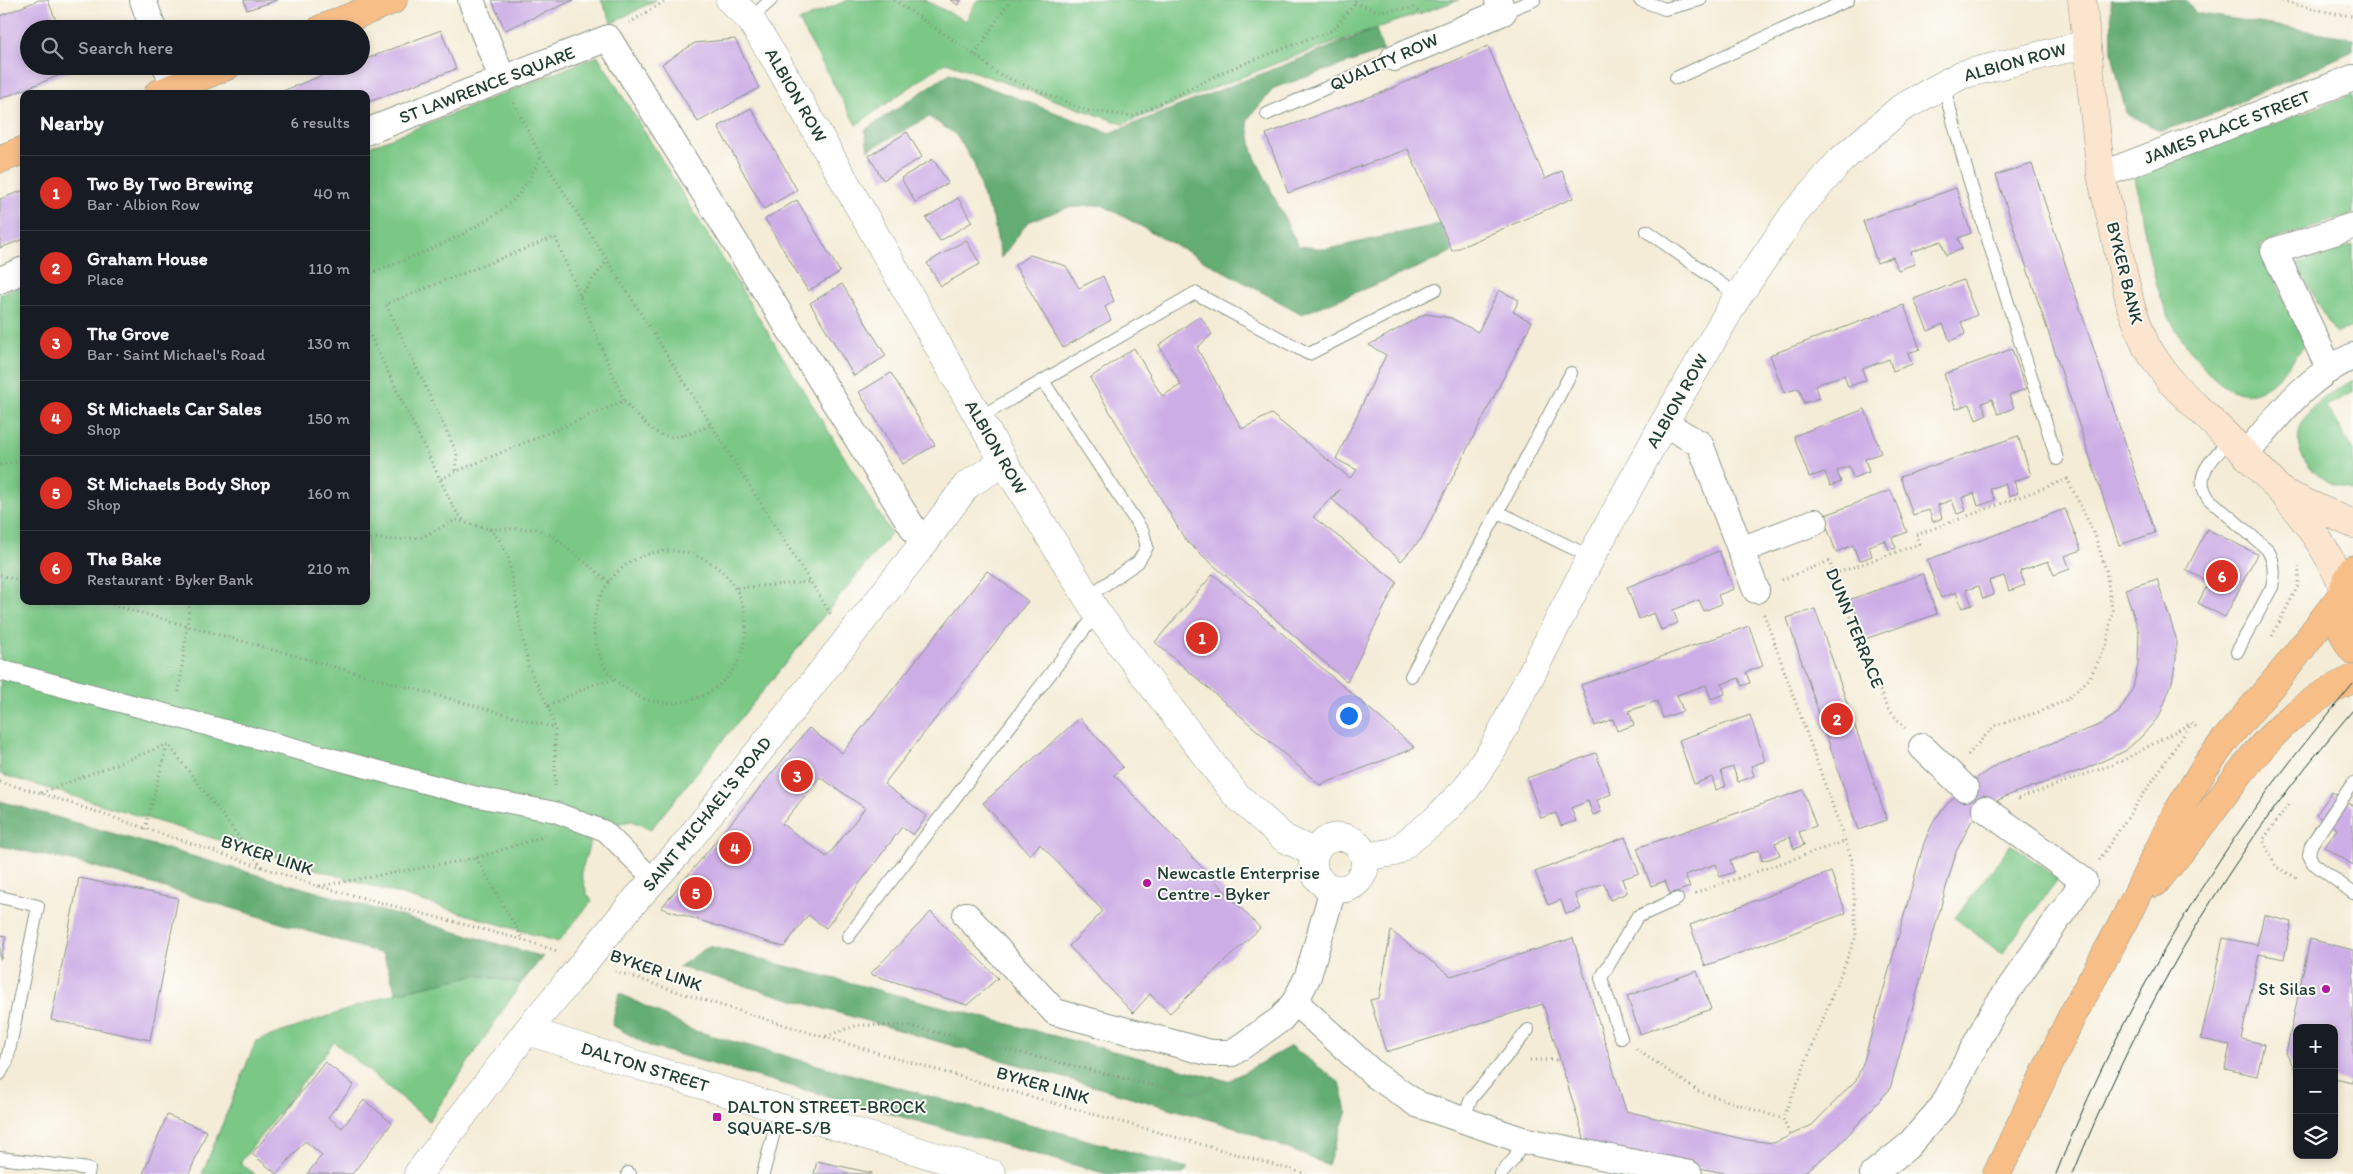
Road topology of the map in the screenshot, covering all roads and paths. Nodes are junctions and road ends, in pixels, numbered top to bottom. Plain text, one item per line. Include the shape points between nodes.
1 (143, 0) edge
2 (393, 0) edge
3 (471, 0) edge
4 (667, 0) edge
5 (730, 0) edge
6 (771, 0) edge
7 (894, 0) edge
8 (1010, 0) edge
9 (1640, 0) edge
10 (1700, 0) edge
11 (1848, 0) edge
12 (2082, 0) edge
13 (2277, 0) edge
14 (1355, 2) edge
15 (1515, 4) edge
16 (2353, 16) edge
17 (750, 19) junction
18 (150, 20) edge
19 (343, 20) edge
20 (632, 20) dead end
21 (1448, 34) junction
22 (2086, 44) junction
23 (975, 55) junction
24 (1394, 58) joint
25 (193, 75) edge
26 (502, 78) junction
27 (1676, 78) dead end
28 (2353, 78) edge
29 (166, 82) edge
30 (1943, 84) junction
31 (1267, 114) dead end
32 (370, 130) edge
33 (20, 152) edge
34 (541, 156) junction
35 (0, 159) edge
36 (2101, 175) junction
37 (2353, 226) edge
38 (1647, 231) dead end
39 (607, 261) junction
40 (20, 272) edge
41 (370, 273) edge
42 (0, 280) edge
43 (1436, 289) dead end
44 (580, 296) junction
45 (1738, 296) junction
46 (370, 335) edge
47 (2353, 356) edge
48 (2329, 368) junction
49 (1571, 373) dead end
50 (1043, 381) junction
51 (624, 401) junction
52 (978, 418) junction
53 (1664, 423) junction
54 (711, 425) junction
55 (2237, 447) junction
56 (2057, 459) joint
57 (20, 461) edge
58 (1004, 462) junction
59 (0, 465) edge
60 (455, 472) junction
61 (441, 479) junction
62 (2068, 480) junction
63 (2283, 492) junction
64 (1498, 512) junction
65 (465, 522) junction
66 (1815, 522) dead end
67 (2353, 524) edge
68 (489, 528) junction
69 (370, 538) edge
70 (923, 544) junction
71 (1740, 550) junction
72 (1591, 557) junction
73 (1834, 574) junction
74 (0, 575) edge
75 (20, 581) edge
76 (609, 582) junction
77 (811, 582) junction
78 (2346, 584) edge
79 (736, 588) junction
80 (1756, 590) junction
81 (113, 605) edge
82 (190, 605) edge
83 (1092, 605) junction
84 (188, 625) junction
85 (847, 640) junction
86 (2353, 650) edge
87 (2237, 652) dead end
88 (0, 670) edge
89 (1411, 676) dead end
90 (2353, 679) edge
91 (614, 680) junction
92 (548, 706) junction
93 (174, 718) junction
94 (555, 728) junction
95 (168, 744) junction
96 (1922, 747) joint
97 (1958, 781) joint
98 (0, 782) edge
99 (2353, 783) edge
100 (40, 793) junction
101 (555, 812) junction
102 (1990, 812) joint
103 (145, 829) junction
104 (1845, 841) junction
105 (1314, 853) junction
106 (1364, 857) junction
107 (476, 858) junction
108 (263, 868) junction
109 (654, 880) junction
110 (2084, 881) junction
111 (318, 886) junction
112 (1333, 889) junction
113 (2353, 893) edge
114 (0, 897) edge
115 (1677, 899) joint
116 (966, 915) dead end
117 (2125, 919) junction
118 (848, 937) dead end
119 (523, 940) junction
120 (560, 952) dead end
121 (614, 970) dead end
122 (1295, 1002) junction
123 (1528, 1030) dead end
124 (526, 1031) junction
125 (825, 1036) junction
126 (1621, 1038) joint
127 (1232, 1053) junction
128 (4, 1061) edge
129 (0, 1074) edge
130 (780, 1109) junction
131 (1783, 1119) junction
132 (1462, 1120) junction
133 (1791, 1137) dead end
134 (1518, 1149) junction
135 (0, 1158) edge
136 (88, 1174) edge
137 (418, 1174) edge
138 (763, 1174) edge
139 (992, 1174) edge
140 (1306, 1174) edge
141 (1501, 1174) edge
142 (1689, 1174) edge
143 (1873, 1174) edge
144 (1997, 1174) edge

1 - 18 street
2 - 19 main road
3 - 26 street
4 - 20 path
5 - 17 street, ALBION ROW
6 - 17 lane
7 - 23 path
8 - 23 path
9 - 10 lane via 1665,8
11 - 27 lane
12 - 22 main road, BYKER BANK
13 - 16 path
14 - 21 path via 1379,12 1414,8
14 - 23 path via 1333,30 1230,69 1133,116 1088,111 998,74
15 - 21 street, QUALITY ROW
17 - 52 street, ALBION ROW
21 - 24 street, QUALITY ROW
22 - 30 street, ALBION ROW via 1961,75
22 - 36 main road, BYKER BANK
24 - 31 lane, QUALITY ROW
25 - 29 main road
26 - 32 street, ST LAWRENCE SQUARE
26 - 34 path
26 - 70 street, ST LAWRENCE SQUARE via 608,38
28 - 36 street, JAMES PLACE STREET
30 - 45 street, ALBION ROW via 1900,109 1840,160 1794,214
30 - 56 lane
33 - 35 main road
34 - 39 path
34 - 41 path via 513,201 484,222
36 - 55 main road, BYKER BANK via 2131,307 2146,346 2170,381
37 - 48 street via 2274,251
38 - 45 lane
39 - 44 path
39 - 54 path
40 - 42 street
43 - 50 lane via 1309,354 1195,293
44 - 51 path
44 - 60 path via 555,237 386,304 457,453
45 - 53 street, ALBION ROW
46 - 61 path
47 - 48 street
48 - 55 street
49 - 64 lane
50 - 52 lane
50 - 83 lane via 1143,532 1148,547 1138,562
51 - 54 path via 650,429 672,438 687,436
51 - 60 path
52 - 58 street, ALBION ROW
53 - 71 street via 1700,444
53 - 72 street, ALBION ROW
54 - 77 path
55 - 63 main road, BYKER BANK
55 - 87 lane via 2205,470 2204,492 2267,549 2274,577 2272,587
56 - 62 path
57 - 59 path
58 - 70 street, SAINT MICHAEL'S ROAD via 966,486
58 - 83 street, ALBION ROW
60 - 61 path
61 - 65 path
62 - 73 path via 1916,535 1919,544
62 - 97 path via 2094,535 2106,570 2112,610 2107,644 2089,678 2066,700 1994,726
63 - 67 main road, BYKER BANK
63 - 78 main road, BYKER BANK
64 - 72 lane
64 - 89 lane
65 - 68 path
65 - 69 path via 456,520 422,537
66 - 71 street
68 - 76 path via 538,529 554,537
68 - 92 path via 508,557 528,666
70 - 85 street, SAINT MICHAEL'S ROAD
71 - 80 street
72 - 106 street, ALBION ROW via 1493,749 1466,789 1434,821 1395,852
73 - 80 path, DUNN TERRACE via 1829,561
73 - 96 path, DUNN TERRACE via 1887,708
74 - 75 path
76 - 79 path via 631,561 655,552 680,551 713,563
76 - 91 path via 597,604 593,627 603,665
77 - 79 path
77 - 85 path
78 - 86 main road via 2339,609 2343,634
78 - 117 main road via 2205,767 2175,816
79 - 91 path via 744,604 746,642 738,664 711,692 676,704 653,702 626,690
80 - 104 path
81 - 84 path
82 - 84 path
83 - 105 street, ALBION ROW via 1236,795 1284,838
83 - 118 lane
84 - 93 path
84 - 94 path
85 - 109 street, SAINT MICHAEL'S ROAD
88 - 93 street
90 - 117 main road via 2316,697 2278,729 2239,772 2198,830
91 - 92 path via 592,685
92 - 94 path
93 - 95 path
93 - 101 street via 473,796
94 - 101 path
95 - 100 path
95 - 103 path
95 - 108 path
96 - 97 street
98 - 100 path, BYKER LINK
99 - 113 lane via 2311,845 2309,855 2313,863
100 - 103 path, BYKER LINK
101 - 107 path via 545,836
101 - 109 street via 605,831
102 - 110 street
102 - 110 path via 2122,761 2191,723
103 - 108 path, BYKER LINK
104 - 115 path
104 - 131 path via 1852,860 1856,936
105 - 106 street via 1325,840 1341,837 1356,843
105 - 112 street via 1315,875
106 - 112 street via 1365,866 1358,882 1350,887
107 - 111 path
107 - 119 path
108 - 111 path, BYKER LINK
109 - 124 street, SAINT MICHAEL'S ROAD, bridge
110 - 143 street via 1993,1012 1943,1106 1907,1147
111 - 119 path, BYKER LINK
112 - 122 street via 1308,976
114 - 128 lane via 38,906
115 - 126 lane via 1637,917 1602,978
116 - 127 street via 1055,1012 1210,1053
117 - 144 main road via 2072,1018
119 - 120 path, BYKER LINK
121 - 125 path, BYKER LINK
122 - 127 street via 1281,1019
122 - 132 street via 1397,1092 1417,1104
123 - 132 lane via 1471,1099
124 - 130 street, DALTON STREET
124 - 137 street, SAINT MICHAEL'S ROAD
125 - 127 path via 858,1025 910,1026 1192,1095 1203,1094 1213,1087
125 - 140 path, BYKER LINK
126 - 131 path via 1698,1092
128 - 129 lane
130 - 138 lane
130 - 139 street, DALTON STREET
131 - 133 path
132 - 134 street
134 - 141 lane
134 - 142 street
135 - 136 lane via 89,1169

